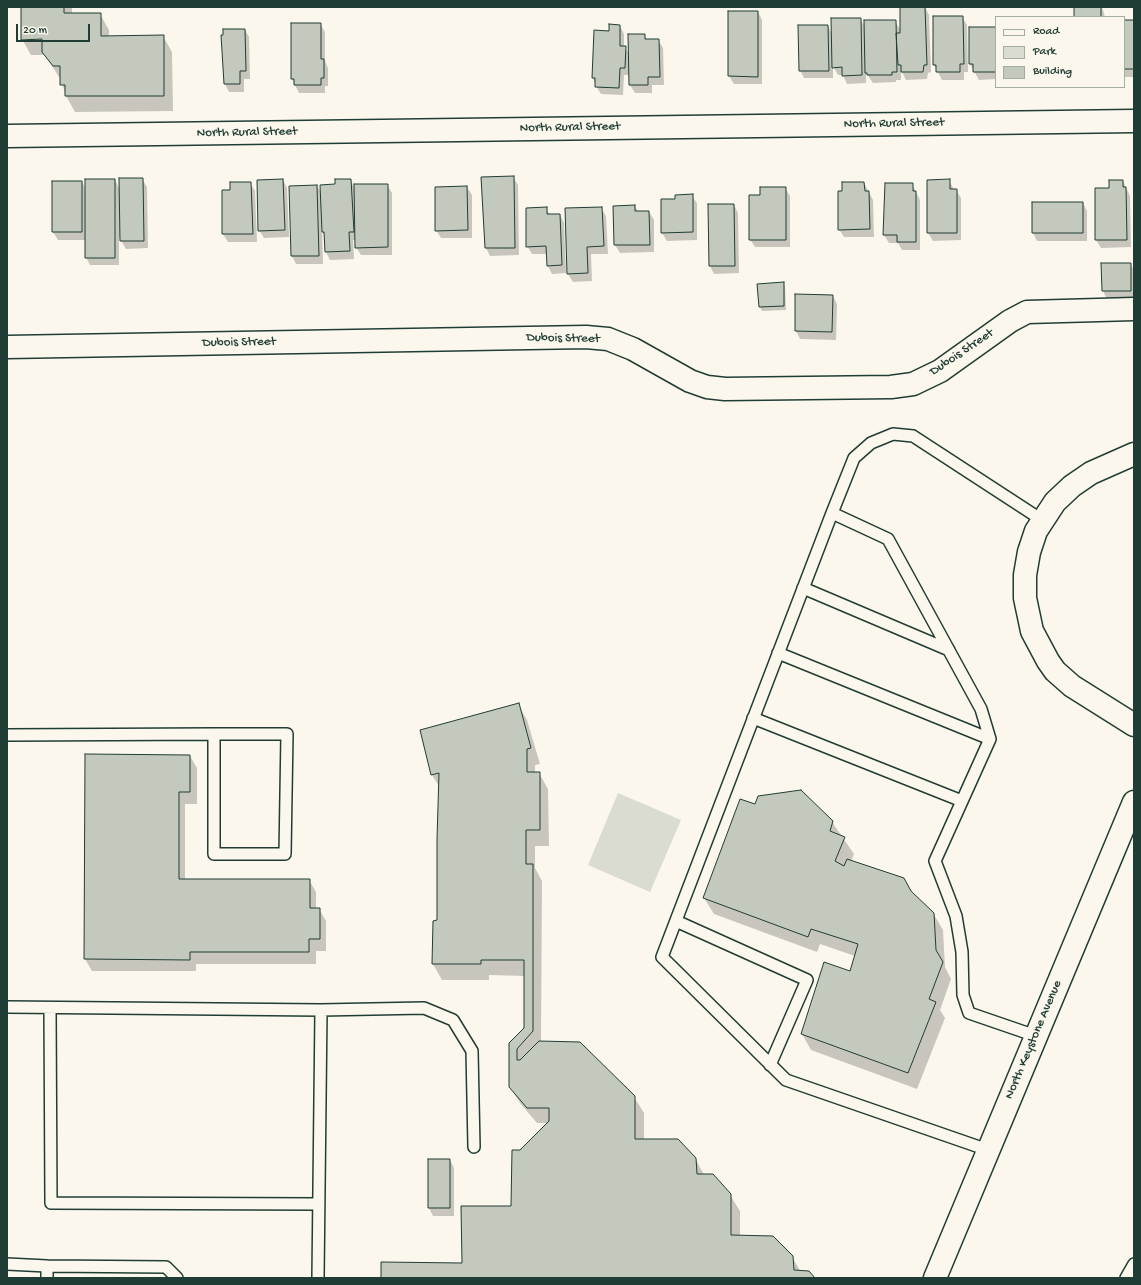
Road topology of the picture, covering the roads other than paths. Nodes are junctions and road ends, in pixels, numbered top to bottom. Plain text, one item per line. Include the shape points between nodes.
1 (1134, 121) edge
2 (7, 136) edge
3 (1134, 309) edge
4 (7, 347) edge
5 (1134, 454) edge
6 (832, 513) junction
7 (1042, 520) junction
8 (803, 588) junction
9 (949, 650) junction
10 (778, 653) junction
11 (753, 718) junction
12 (1134, 725) edge
13 (214, 734) junction
14 (7, 735) edge
15 (990, 739) junction
16 (962, 801) junction
17 (1134, 802) edge
18 (676, 921) junction
19 (7, 1007) edge
20 (50, 1008) junction
21 (321, 1010) junction
22 (1036, 1036) junction
23 (770, 1065) junction
24 (474, 1146) dead end
25 (988, 1150) junction
26 (319, 1204) junction
27 (7, 1264) edge
28 (1134, 1264) edge
29 (47, 1266) junction
30 (47, 1278) edge
31 (177, 1278) edge
32 (318, 1278) edge
33 (935, 1278) edge
34 (1126, 1278) edge

1 - 2 street, North Rural Street
3 - 4 street, Dubois Street via 1027,312 1010,321 940,371 913,384 890,387 707,387 690,381 633,349 608,339 586,337
5 - 7 street via 1076,482
6 - 7 lane via 854,458 871,443 893,434 914,436
6 - 8 lane
6 - 9 lane via 888,539
7 - 12 street via 1029,552 1025,575 1025,598 1032,631 1048,662 1063,679
8 - 9 lane
8 - 10 lane
9 - 15 lane via 981,709
10 - 11 lane
10 - 15 lane
11 - 16 lane
11 - 18 lane
13 - 13 lane via 287,734 286,854 214,854
13 - 14 lane
15 - 16 lane
16 - 22 lane via 935,861 956,916 962,952 963,995 969,1013
17 - 22 street, North Keystone Avenue
18 - 23 lane via 662,957
18 - 23 lane via 807,980
19 - 20 lane
20 - 21 lane
20 - 26 lane via 51,1203
21 - 24 lane via 424,1008 453,1020 472,1051
21 - 26 lane
22 - 25 street, North Keystone Avenue
23 - 25 lane via 786,1080
25 - 33 street, North Keystone Avenue
26 - 32 lane
27 - 29 lane
28 - 34 lane
29 - 30 lane
29 - 31 lane via 166,1267

